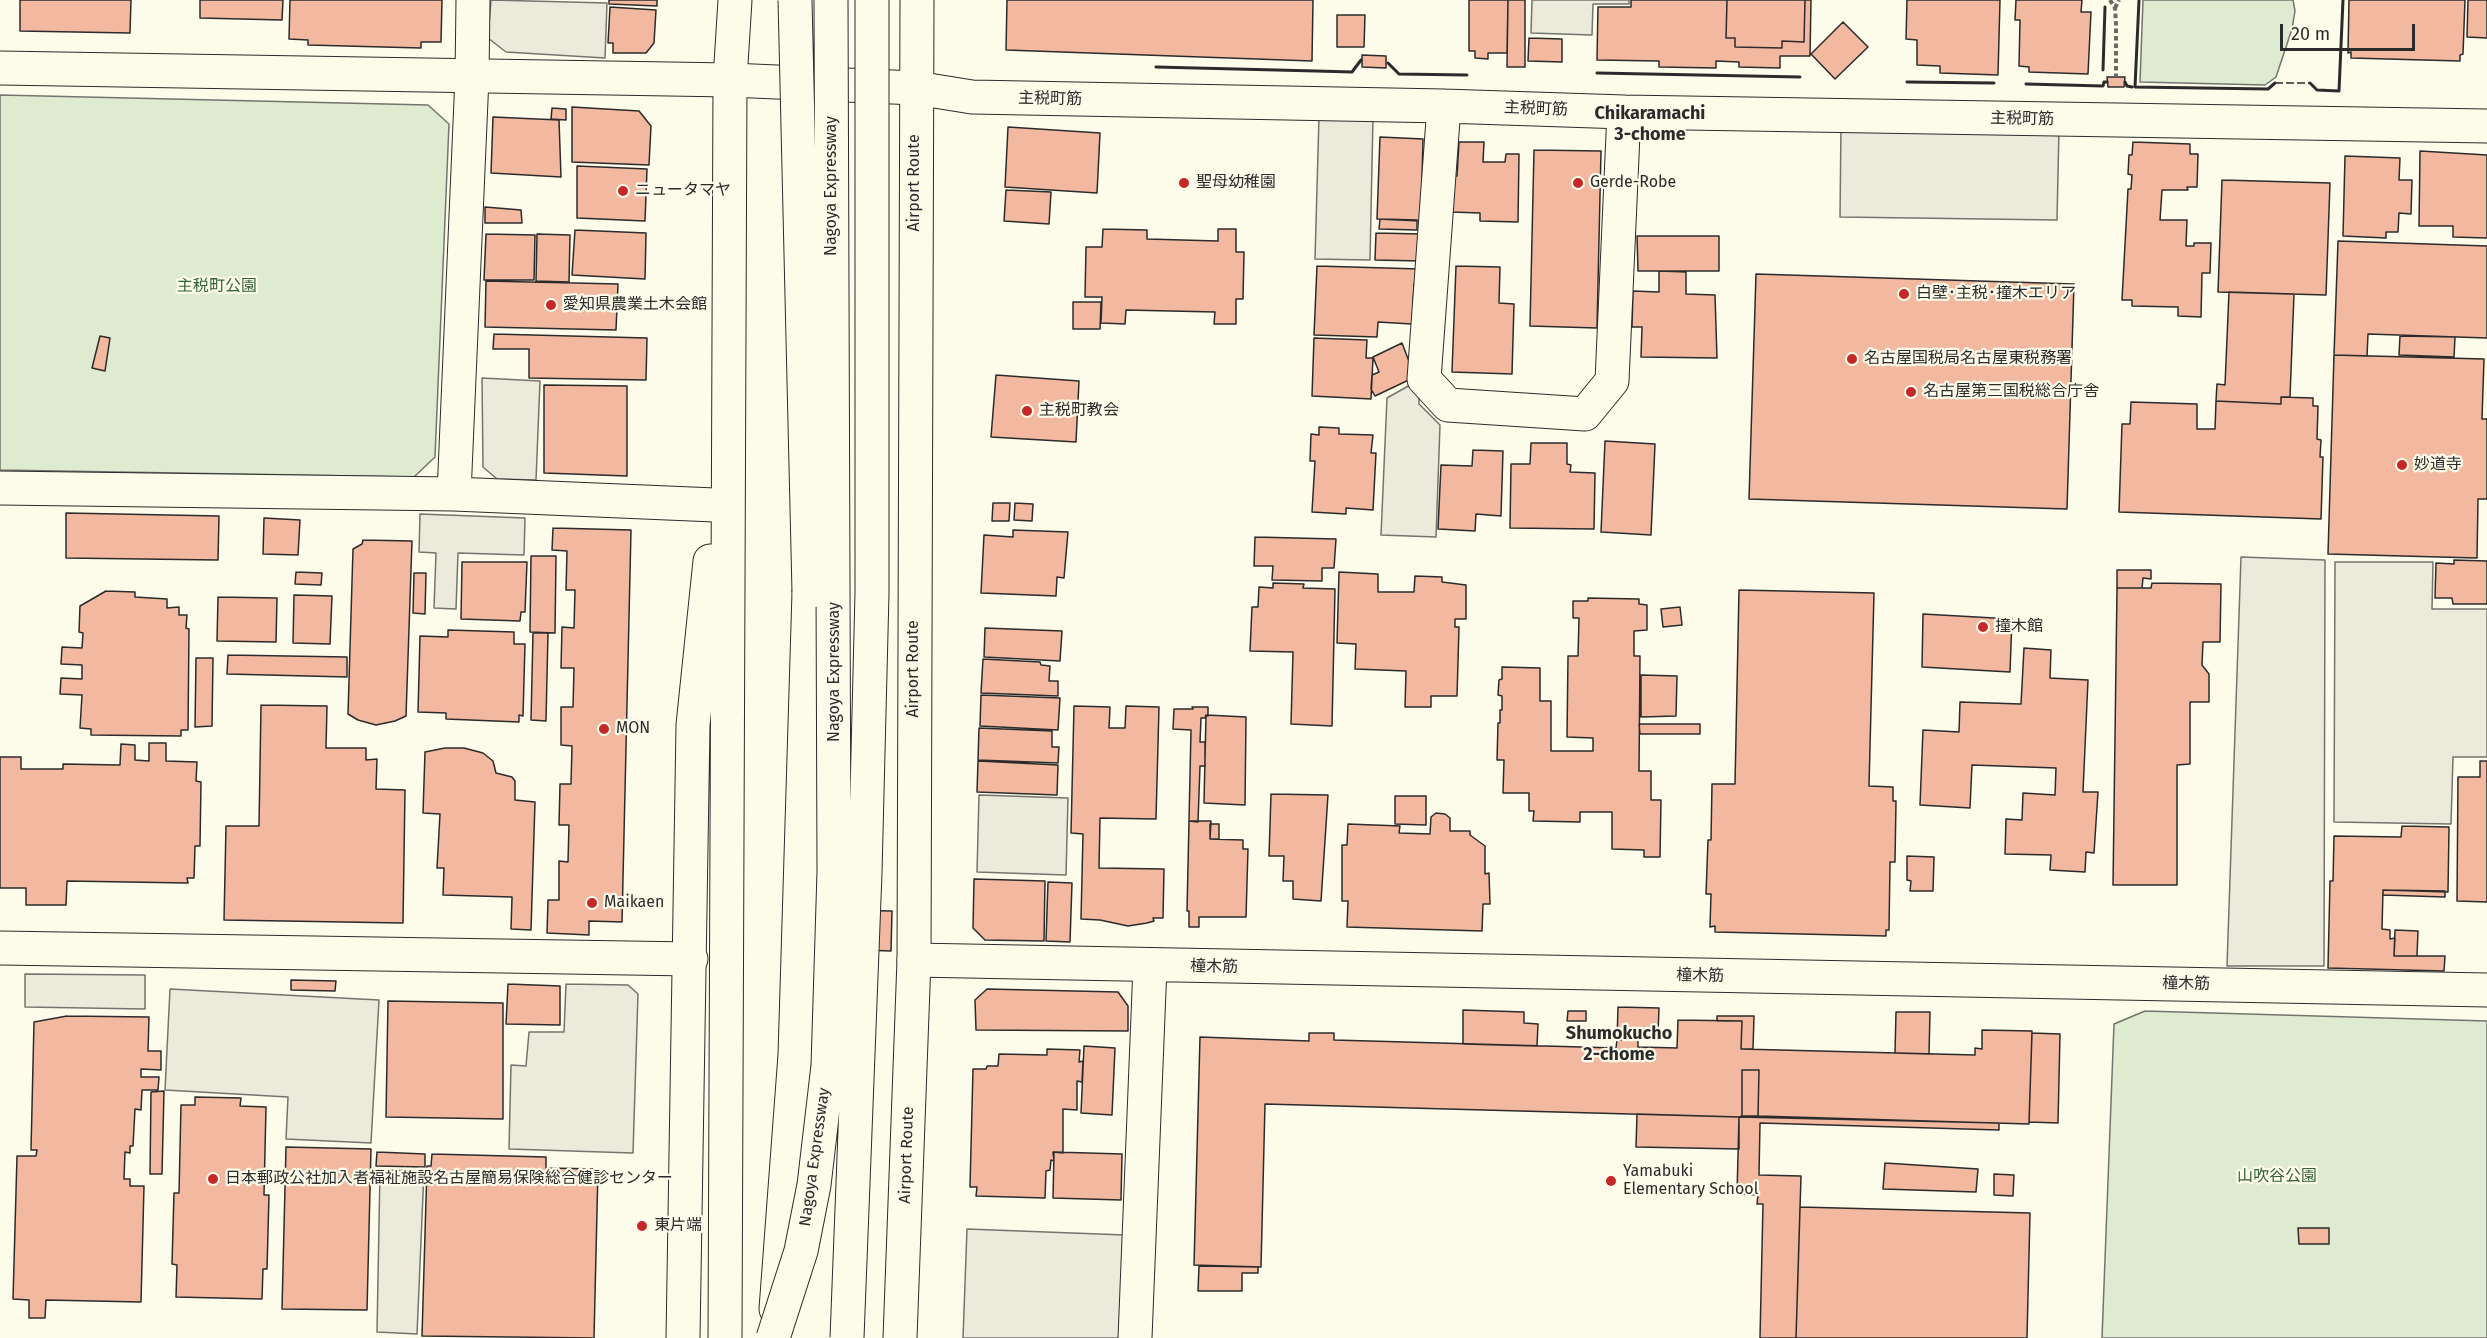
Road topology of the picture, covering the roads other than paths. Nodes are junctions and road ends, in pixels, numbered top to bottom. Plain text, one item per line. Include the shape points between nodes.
1 (473, 0) edge
2 (735, 0) edge
3 (795, 0) edge
4 (831, 0) edge
5 (872, 0) edge
6 (917, 0) edge
7 (0, 68) edge
8 (472, 77) junction
9 (730, 80) junction
10 (916, 88) junction
11 (1444, 106) junction
12 (1624, 112) junction
13 (2487, 126) edge
14 (729, 312) junction
15 (0, 488) edge
16 (454, 494) junction
17 (715, 505) junction
18 (0, 948) edge
19 (691, 959) junction
20 (914, 960) junction
21 (1150, 966) junction
22 (2487, 990) edge
23 (683, 1338) edge
24 (725, 1338) edge
25 (774, 1338) edge
26 (847, 1338) edge
27 (900, 1338) edge
28 (1135, 1338) edge

1 - 8 main road
2 - 9 main road
3 - 25 main road, bridge via 809,592 795,1055
4 - 25 main road, Nagoya Expressway, bridge via 834,872 828,1066 814,1185 801,1251
5 - 26 main road, Nagoya Expressway, bridge via 872,593
6 - 10 main road, Airport Route
7 - 8 main road, 主税町筋
8 - 9 main road, 主税町筋
8 - 16 main road
9 - 10 main road, 主税町筋
9 - 14 main road
10 - 11 main road, 主税町筋 via 972,97
10 - 20 main road, Airport Route
11 - 12 main road, 主税町筋
11 - 12 main road via 1424,379 1448,405 1585,414 1612,381
12 - 13 main road, 主税町筋
14 - 17 main road
14 - 24 main road
15 - 16 main road
16 - 17 main road
17 - 19 main road via 693,725
18 - 19 main road
19 - 23 main road
20 - 21 main road, 橦木筋
20 - 27 main road, Airport Route
21 - 22 main road, 橦木筋
21 - 28 main road

